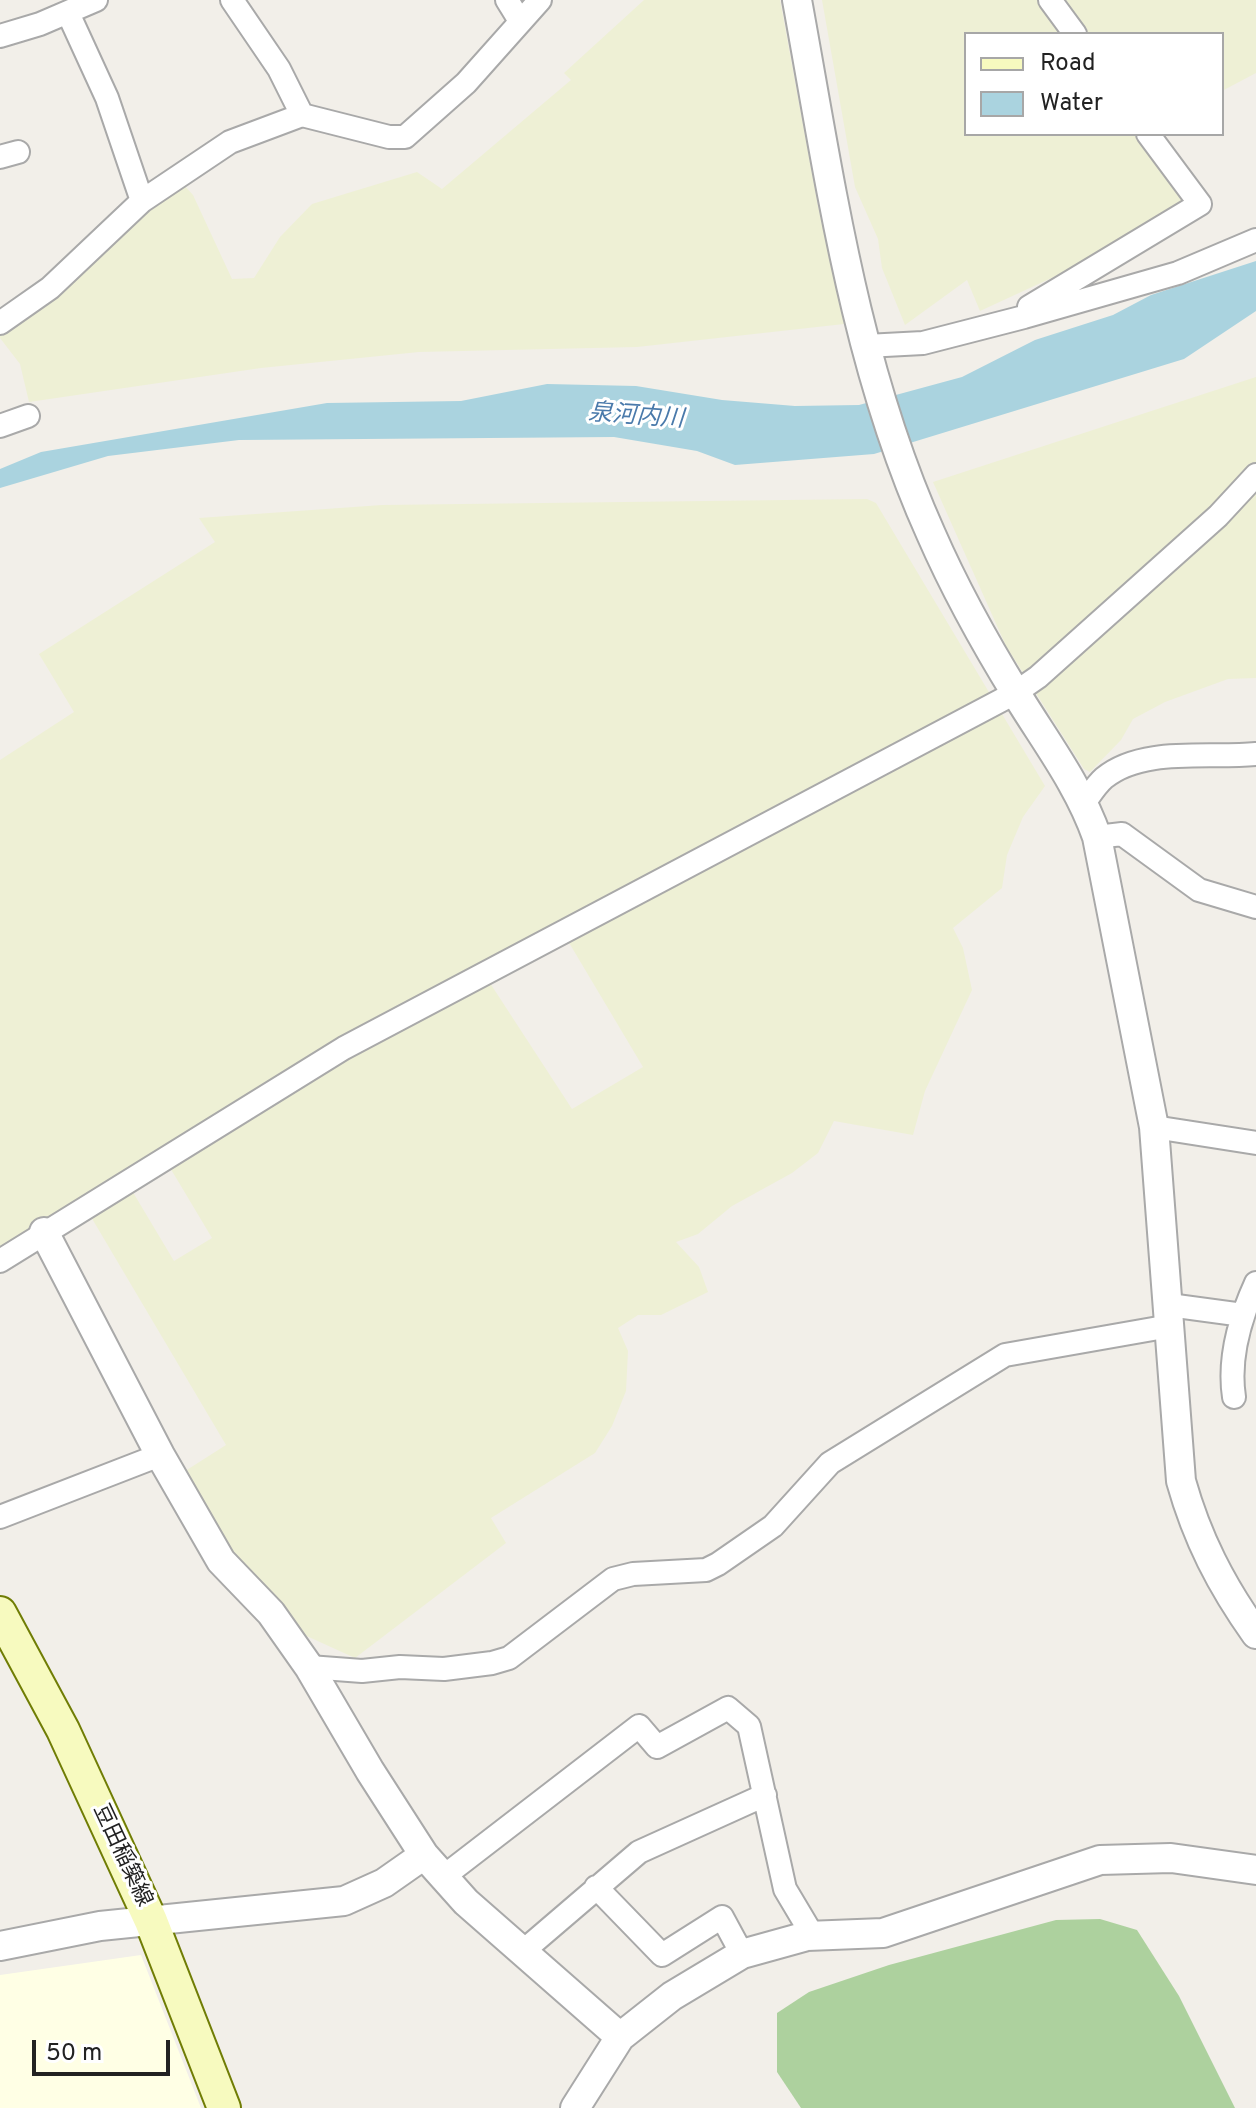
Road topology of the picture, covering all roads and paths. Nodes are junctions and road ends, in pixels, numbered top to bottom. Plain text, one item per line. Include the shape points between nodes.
1 (96, 0) edge
2 (232, 0) edge
3 (507, 0) edge
4 (540, 0) edge
5 (797, 0) edge
6 (1050, 0) edge
7 (55, 11) edge
8 (520, 21) junction
9 (1074, 32) edge
10 (0, 36) edge
11 (302, 115) junction
12 (1149, 136) edge
13 (142, 201) junction
14 (1256, 240) edge
15 (1004, 322) junction
16 (0, 323) edge
17 (866, 346) junction
18 (28, 416) dead end
19 (0, 426) edge
20 (1256, 475) edge
21 (1015, 693) junction
22 (1256, 754) edge
23 (1084, 803) junction
24 (1097, 837) junction
25 (1256, 907) edge
26 (1154, 1127) junction
27 (1256, 1143) edge
28 (44, 1232) junction
29 (0, 1261) edge
30 (1256, 1283) edge
31 (1243, 1315) junction
32 (1169, 1316) junction
33 (1234, 1397) dead end
34 (160, 1455) junction
35 (0, 1517) edge
36 (0, 1613) edge
37 (1256, 1634) edge
38 (309, 1667) junction
39 (765, 1795) junction
40 (434, 1866) junction
41 (1256, 1870) edge
42 (596, 1887) junction
43 (151, 1921) junction
44 (813, 1936) junction
45 (0, 1946) edge
46 (521, 1953) junction
47 (742, 1954) junction
48 (620, 2037) junction
49 (224, 2108) edge
50 (575, 2108) edge

1 - 7 street
2 - 11 street via 279,69
3 - 8 street
4 - 8 street
5 - 17 street via 830,187
6 - 9 street
7 - 10 street
7 - 13 street via 107,98
8 - 11 street via 466,83 405,137
11 - 13 street via 230,142
12 - 15 street via 1200,204
13 - 16 street via 50,288
14 - 15 street via 1178,273
15 - 17 street via 923,343
17 - 21 street via 907,476 954,584
18 - 19 street
20 - 21 street via 1207,526
21 - 23 street
21 - 28 street via 344,1048
22 - 23 street via 1137,763 1104,778
23 - 24 street
24 - 25 street via 1122,834 1199,890
24 - 26 street
26 - 27 street
26 - 32 street
28 - 29 street
28 - 34 street
30 - 31 street
31 - 32 street
31 - 33 street via 1233,1360
32 - 37 street via 1181,1481 1196,1533 1225,1591
32 - 38 street via 1005,1355 830,1463 773,1526 718,1564 706,1570 613,1579 509,1658 444,1669
34 - 35 street
34 - 38 street via 221,1561 271,1613
36 - 43 main road, 豆田稲築線 via 63,1730
38 - 40 street
39 - 40 street via 749,1726 728,1708 657,1747 639,1726
39 - 42 street via 639,1852
39 - 44 street via 785,1889
40 - 43 street via 344,1901
40 - 46 street
41 - 44 street via 1171,1858 1100,1860 883,1933
42 - 46 street
42 - 47 street via 662,1955 722,1917
43 - 45 street
43 - 49 main road, 豆田稲築線
44 - 47 street
46 - 48 street
47 - 48 street via 672,1996
48 - 50 street

